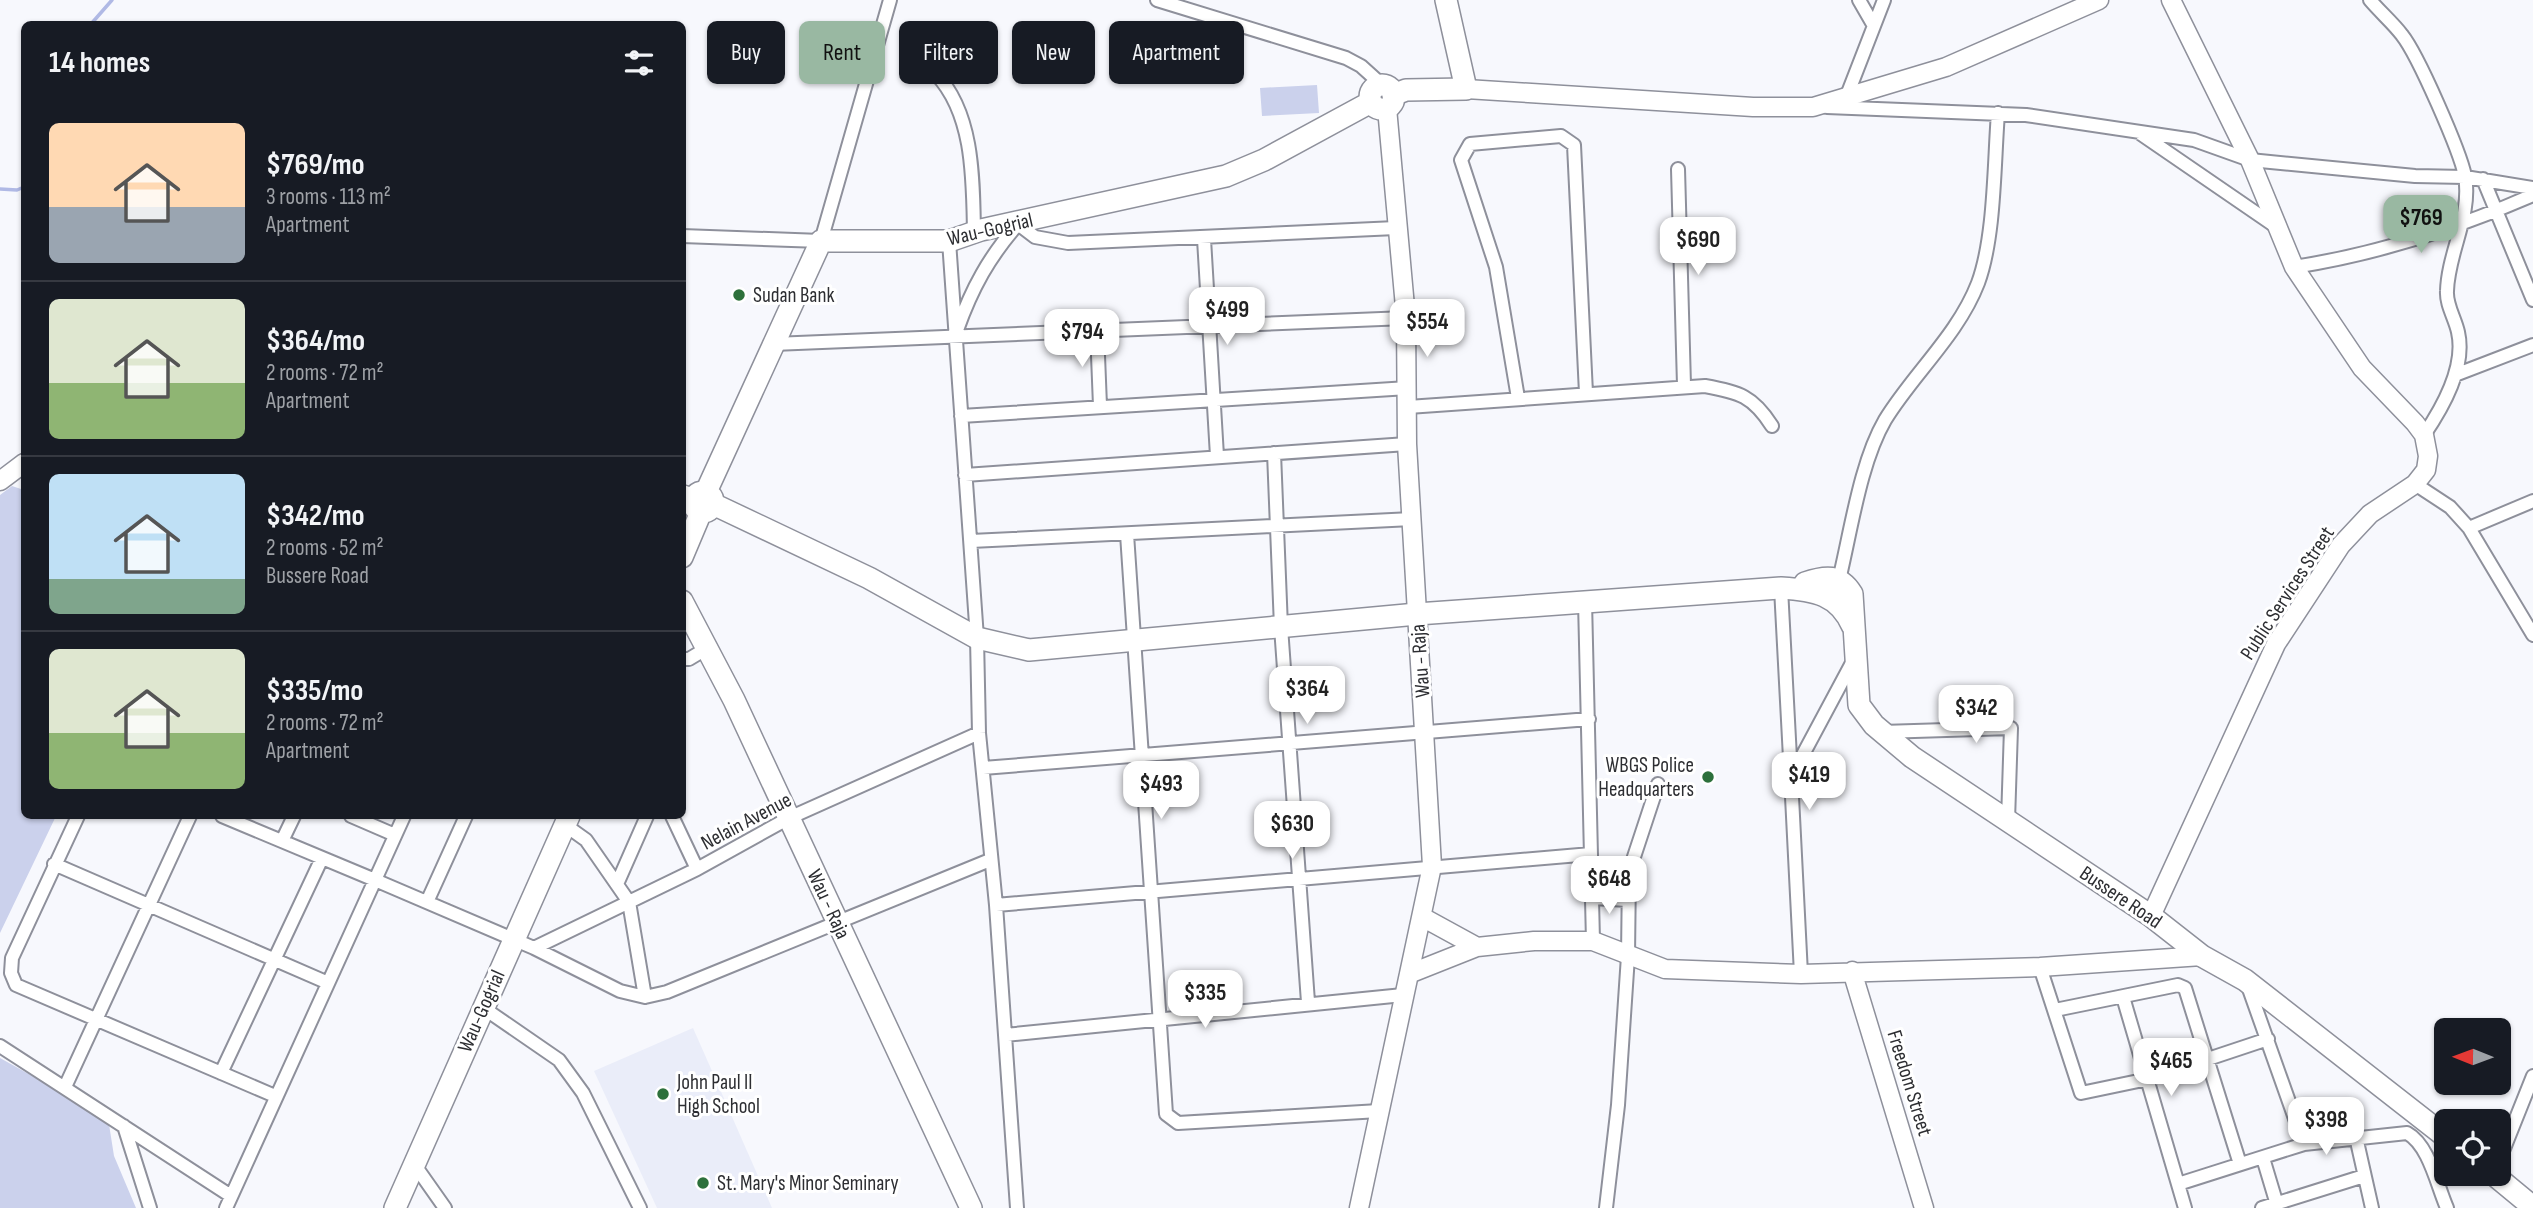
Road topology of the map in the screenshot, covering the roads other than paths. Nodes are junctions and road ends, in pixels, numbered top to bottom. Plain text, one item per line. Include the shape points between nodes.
1 (890, 0) edge
2 (1157, 0) edge
3 (1446, 0) edge
4 (1859, 0) edge
5 (1884, 0) edge
6 (2099, 0) edge
7 (2171, 0) edge
8 (2370, 0) edge
9 (2071, 6) edge
10 (1874, 26) junction
11 (946, 84) edge
12 (1466, 89) junction
13 (1383, 98) junction
14 (1846, 98) junction
15 (1813, 107) junction
16 (1998, 113) junction
17 (2137, 131) junction
18 (2250, 160) junction
19 (1678, 169) dead end
20 (2465, 177) junction
21 (2483, 179) junction
22 (2533, 188) edge
23 (2533, 195) edge
24 (2497, 211) junction
25 (1018, 224) junction
26 (2462, 226) junction
27 (1396, 228) junction
28 (2278, 228) junction
29 (974, 233) junction
30 (686, 236) edge
31 (1204, 239) junction
32 (821, 241) junction
33 (949, 241) junction
34 (2294, 267) junction
35 (2533, 300) edge
36 (1406, 318) junction
37 (1209, 326) junction
38 (1097, 330) junction
39 (955, 337) junction
40 (773, 344) junction
41 (2533, 345) edge
42 (2455, 375) junction
43 (1684, 385) junction
44 (1408, 388) junction
45 (1586, 393) junction
46 (1518, 398) junction
47 (1214, 399) junction
48 (1100, 406) junction
49 (1408, 407) junction
50 (961, 416) junction
51 (1772, 426) dead end
52 (2424, 435) junction
53 (1407, 444) junction
54 (1274, 453) junction
55 (1217, 456) junction
56 (21, 467) edge
57 (965, 475) junction
58 (0, 481) edge
59 (2415, 484) junction
60 (699, 500) edge
61 (2533, 501) edge
62 (1412, 519) junction
63 (1279, 526) junction
64 (2469, 528) junction
65 (1127, 534) junction
66 (971, 541) junction
67 (686, 544) edge
68 (1839, 580) junction
69 (1781, 588) junction
70 (1807, 589) junction
71 (1585, 601) junction
72 (686, 608) edge
73 (1417, 614) junction
74 (1281, 627) junction
75 (1853, 627) junction
76 (2533, 635) edge
77 (977, 638) junction
78 (1133, 639) junction
79 (709, 647) junction
80 (1855, 658) junction
81 (686, 659) edge
82 (1589, 719) junction
83 (1425, 730) junction
84 (1881, 732) junction
85 (979, 733) junction
86 (1292, 743) junction
87 (1140, 755) junction
88 (983, 768) junction
89 (1791, 777) junction
90 (1658, 783) dead end
91 (789, 818) junction
92 (76, 819) edge
93 (189, 819) edge
94 (229, 819) edge
95 (293, 819) edge
96 (358, 819) edge
97 (403, 819) edge
98 (465, 819) edge
99 (646, 819) edge
100 (673, 819) edge
101 (567, 820) edge
102 (2008, 821) junction
103 (396, 835) junction
104 (282, 841) junction
105 (1591, 854) junction
106 (322, 858) junction
107 (990, 860) junction
108 (54, 864) junction
109 (1432, 866) junction
110 (697, 869) junction
111 (1300, 877) junction
112 (376, 880) junction
113 (617, 884) junction
114 (1149, 892) junction
115 (1592, 898) junction
116 (1628, 900) junction
117 (427, 902) junction
118 (629, 902) junction
119 (996, 905) junction
120 (148, 907) junction
121 (2151, 916) junction
122 (1424, 918) junction
123 (838, 924) junction
124 (513, 940) junction
125 (1592, 941) junction
126 (1477, 947) junction
127 (534, 948) junction
128 (1628, 956) junction
129 (2202, 956) junction
130 (274, 960) junction
131 (2040, 967) junction
132 (1852, 971) junction
133 (1409, 974) junction
134 (1801, 974) junction
135 (2245, 980) junction
136 (326, 982) junction
137 (1403, 995) junction
138 (645, 997) junction
139 (2123, 997) junction
140 (1308, 1002) junction
141 (482, 1007) junction
142 (2055, 1010) junction
143 (1160, 1018) junction
144 (98, 1019) junction
145 (1005, 1035) junction
146 (2268, 1039) junction
147 (0, 1045) edge
148 (2209, 1060) junction
149 (221, 1073) junction
150 (2533, 1076) edge
151 (2148, 1079) junction
152 (65, 1087) junction
153 (275, 1096) junction
154 (1379, 1111) junction
155 (124, 1126) junction
156 (2434, 1128) edge
157 (2511, 1131) edge
158 (2356, 1137) junction
159 (2304, 1144) junction
160 (2263, 1157) junction
161 (414, 1164) junction
162 (2241, 1164) junction
163 (2364, 1176) junction
164 (2178, 1184) junction
165 (2508, 1186) edge
166 (630, 1187) junction
167 (228, 1202) edge
168 (2278, 1206) edge
169 (2533, 1207) edge
170 (150, 1208) edge
171 (395, 1208) edge
172 (445, 1208) edge
173 (629, 1208) edge
174 (640, 1208) edge
175 (971, 1208) edge
176 (1017, 1208) edge
177 (1359, 1208) edge
178 (1606, 1208) edge
179 (1924, 1208) edge
180 (2185, 1208) edge
181 (2262, 1208) edge
182 (2372, 1208) edge
183 (2447, 1208) edge

1 - 32 street
2 - 13 street via 1346,58 1361,66
3 - 12 main road
4 - 10 street
5 - 10 street
6 - 9 street
7 - 18 street
8 - 20 street via 2403,36
9 - 14 street via 1945,67
10 - 14 street
11 - 29 street via 965,130 974,187
12 - 13 main road, Wau-Gogrial via 1406,90
12 - 15 street
13 - 25 main road, Wau-Gogrial via 1226,176
13 - 27 street, Wau - Raja
14 - 15 street
15 - 16 street
16 - 17 street
16 - 68 street via 1987,250 1978,284 1883,423 1869,459
17 - 18 street via 2194,140
17 - 28 street
18 - 20 street
18 - 28 street
19 - 43 street
20 - 21 street
20 - 26 street
21 - 22 street
21 - 24 street
23 - 24 street
24 - 26 street
24 - 35 street
25 - 29 main road, Wau-Gogrial
25 - 31 street via 1035,237 1068,243
25 - 39 street via 978,278
26 - 34 street via 2358,256
26 - 42 street via 2446,294 2461,346
27 - 31 street
27 - 36 street, Wau - Raja
28 - 34 street
29 - 33 main road, Wau-Gogrial
30 - 32 street
31 - 37 street
32 - 33 main road, Wau-Gogrial
32 - 40 main road
33 - 39 street
34 - 52 street via 2362,368
36 - 37 street
36 - 44 street, Wau - Raja
37 - 38 street
37 - 47 street
38 - 39 street
38 - 48 street
39 - 40 street
39 - 50 street
40 - 60 main road
41 - 42 street
42 - 52 street
43 - 45 street
43 - 51 street via 1741,394 1755,402
44 - 47 street
44 - 49 street, Wau - Raja
45 - 46 street
45 - 46 street via 1574,145 1561,136 1470,144 1461,160 1496,267
46 - 49 street
47 - 48 street
47 - 55 street
48 - 50 street
49 - 53 street, Wau - Raja
50 - 57 street
52 - 59 street via 2426,470
53 - 54 street
53 - 62 street, Wau - Raja
54 - 55 street
54 - 63 street
55 - 57 street
56 - 58 street
57 - 66 street
59 - 64 street via 2450,507
59 - 121 street, Public Services Street via 2370,514 2342,545 2276,644
60 - 67 main road
60 - 77 main road via 869,578
61 - 64 street
62 - 63 street
62 - 73 street, Wau - Raja
63 - 65 street
63 - 74 street
64 - 76 street
65 - 66 street
65 - 78 street
66 - 77 street
68 - 70 main road via 1814,580 1805,583
68 - 75 main road, Bussere Road via 1852,594
69 - 70 main road
69 - 71 main road
69 - 89 street
70 - 75 main road via 1840,605
71 - 73 main road
71 - 82 street
72 - 79 main road, Wau - Raja
73 - 74 main road
73 - 83 street, Wau - Raja
74 - 78 main road
74 - 86 street
75 - 80 main road, Bussere Road
77 - 78 main road via 1029,650
77 - 85 street
78 - 87 street
79 - 81 street
79 - 91 main road, Wau - Raja
80 - 84 main road, Bussere Road via 1859,705
80 - 89 street
82 - 83 street
82 - 105 street
83 - 86 street
83 - 109 street, Wau - Raja
84 - 102 main road, Bussere Road
84 - 102 street via 2011,727
85 - 88 street
85 - 91 street, Nelain Avenue
86 - 87 street
86 - 111 street
87 - 88 street
87 - 114 street
88 - 107 street
89 - 134 street
90 - 116 street via 1634,851
91 - 110 street, Nelain Avenue
91 - 123 main road, Wau - Raja
92 - 108 street
93 - 120 street
94 - 104 street
95 - 104 street
96 - 103 street
97 - 103 street
98 - 117 street
99 - 113 street
100 - 110 street
101 - 113 street
101 - 124 main road, Wau-Gogrial
102 - 121 main road, Bussere Road
103 - 112 street
104 - 106 street
105 - 109 street
105 - 115 street
106 - 112 street
106 - 130 street
107 - 119 street
107 - 123 street
108 - 120 street
108 - 144 street via 12,958 11,973 23,989
109 - 111 street
109 - 122 street, Wau - Raja
110 - 118 street, Nelain Avenue
111 - 114 street
111 - 140 street
112 - 117 street
112 - 136 street
113 - 118 street
114 - 119 street
114 - 143 street
115 - 116 street
115 - 125 street
116 - 128 street
117 - 124 street
118 - 127 street, Nelain Avenue
118 - 138 street
119 - 145 street
120 - 130 street
120 - 144 street
121 - 129 main road, Bussere Road
122 - 126 street
122 - 133 street, Wau - Raja
123 - 138 street
123 - 175 main road, Wau - Raja
124 - 127 street
124 - 141 main road, Wau-Gogrial
125 - 126 street
125 - 128 street
126 - 133 street
127 - 138 street via 620,991
128 - 134 street via 1665,969
128 - 178 street
129 - 131 street
129 - 135 main road, Bussere Road
130 - 136 street
130 - 149 street
131 - 132 street
131 - 142 street
132 - 134 street
132 - 179 street, Freedom Street
133 - 137 street, Wau - Raja
135 - 146 street
135 - 156 main road, Bussere Road
136 - 153 street
137 - 140 street
137 - 154 street, Wau - Raja
139 - 142 street
139 - 148 street via 2178,985 2185,988
139 - 151 street
140 - 143 street
141 - 161 main road, Wau-Gogrial
141 - 166 street via 559,1060 583,1093
142 - 151 street via 2081,1093
143 - 145 street
143 - 154 street via 1166,1114 1173,1122
144 - 149 street
144 - 152 street
145 - 176 street
146 - 148 street
146 - 159 street
147 - 152 street
148 - 151 street
148 - 162 street
149 - 153 street
150 - 157 street
151 - 164 street
152 - 155 street
153 - 167 street
154 - 177 street, Wau - Raja
155 - 167 street
155 - 170 street
158 - 159 street
158 - 163 street
158 - 183 street via 2407,1133 2416,1138
159 - 160 street
160 - 162 street
160 - 168 street
161 - 171 main road, Wau-Gogrial
161 - 172 street
162 - 164 street
163 - 168 street
163 - 182 street
164 - 180 street
165 - 169 main road
166 - 173 street
166 - 174 street
168 - 181 street

